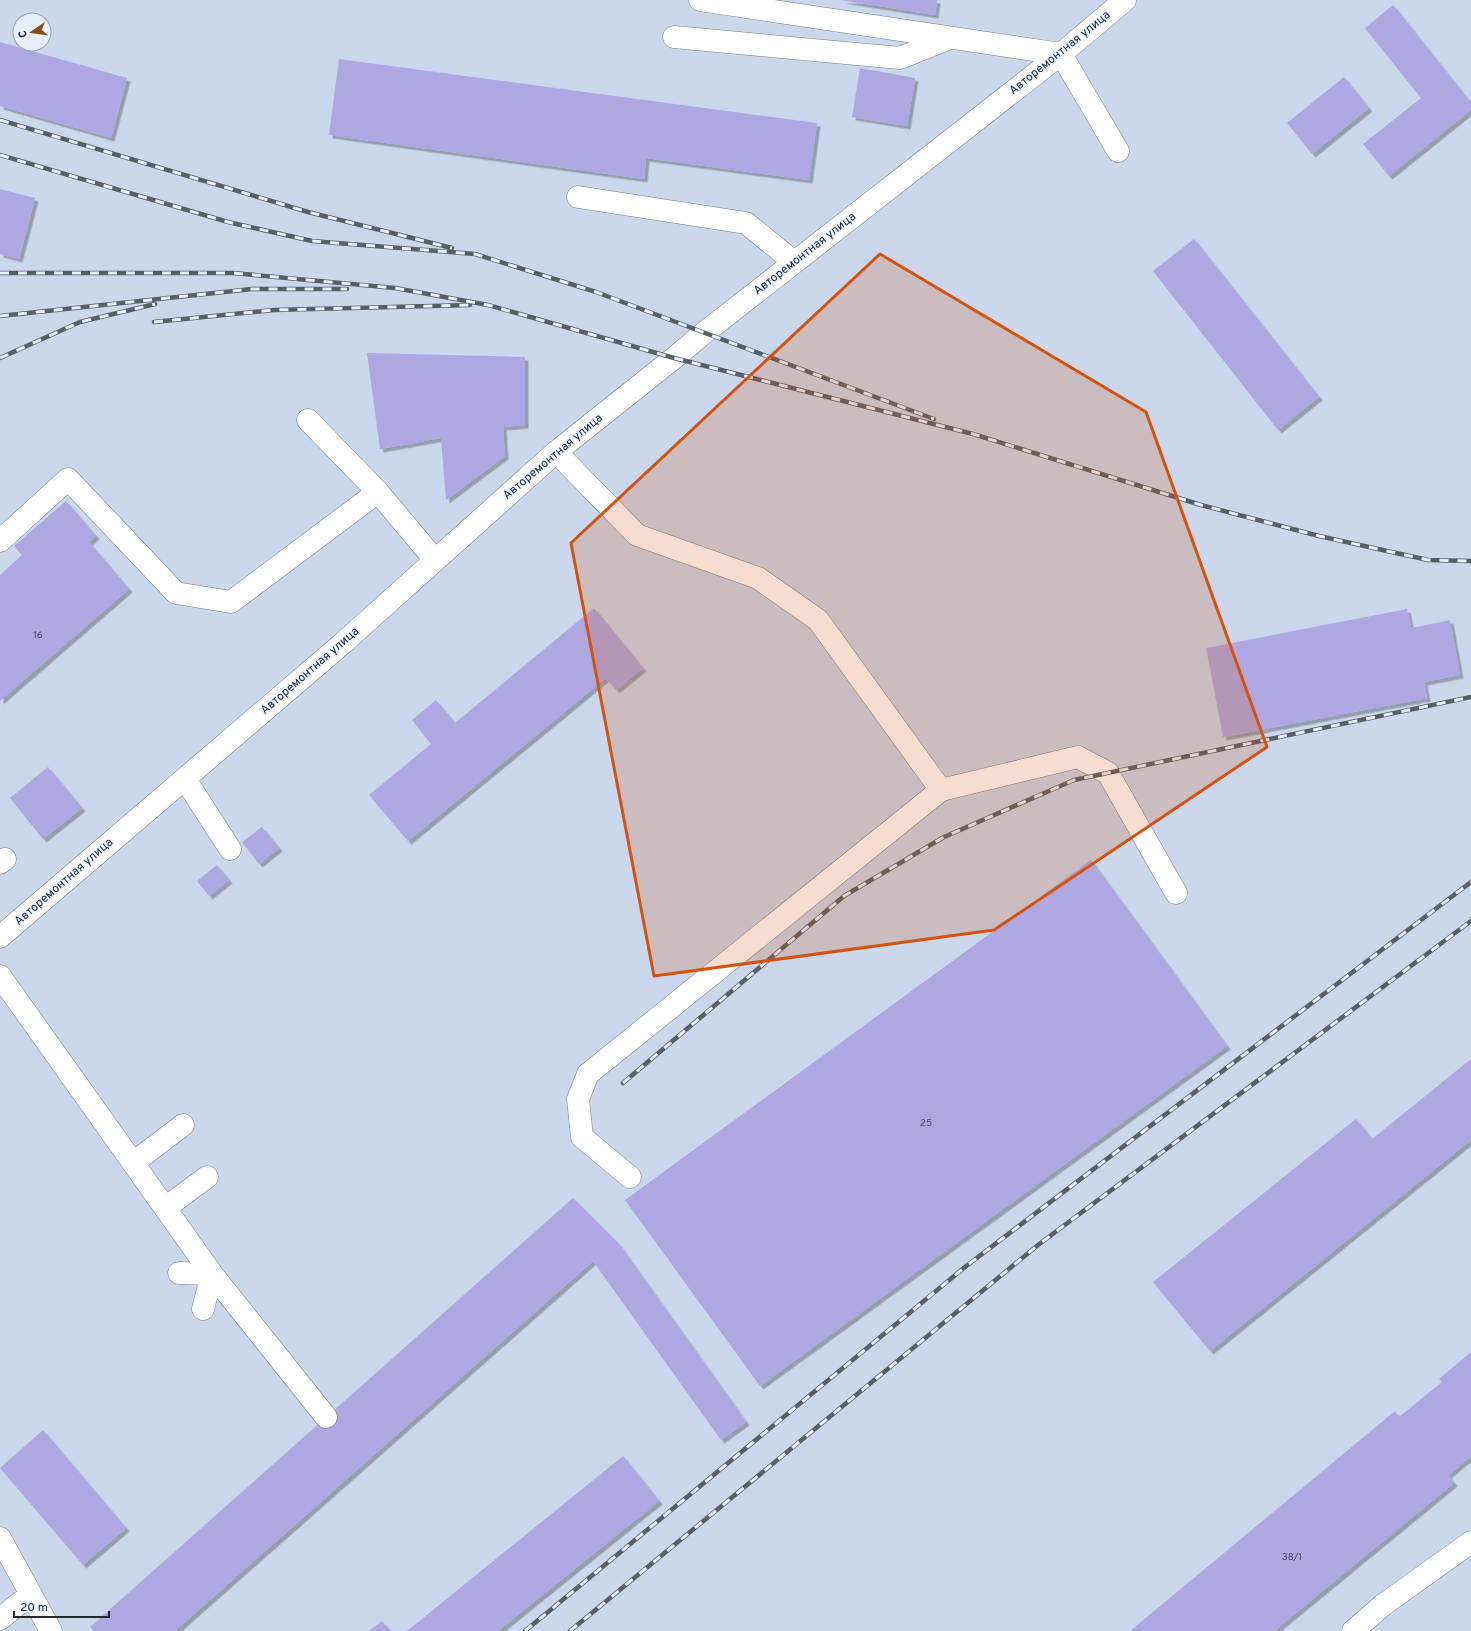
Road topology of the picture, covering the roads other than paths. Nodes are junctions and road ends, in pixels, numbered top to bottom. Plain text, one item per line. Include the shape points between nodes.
1 (700, 0) edge
2 (1125, 0) edge
3 (674, 37) dead end
4 (951, 38) junction
5 (1061, 54) junction
6 (1118, 151) dead end
7 (578, 197) dead end
8 (794, 262) junction
9 (308, 420) dead end
10 (556, 452) junction
11 (378, 492) junction
12 (0, 542) edge
13 (435, 560) junction
14 (185, 779) junction
15 (941, 790) junction
16 (230, 849) dead end
17 (1176, 892) dead end
18 (0, 937) edge
19 (0, 976) edge
20 (183, 1125) dead end
21 (133, 1162) junction
22 (207, 1177) dead end
23 (630, 1177) dead end
24 (165, 1208) junction
25 (179, 1273) dead end
26 (212, 1274) junction
27 (203, 1309) dead end
28 (326, 1418) dead end
29 (0, 1538) edge
30 (1471, 1542) edge
31 (31, 1594) junction
32 (0, 1619) edge
33 (52, 1631) edge
34 (1353, 1631) edge

1 - 4 street
2 - 5 street, Авторемонтная улица
3 - 4 street via 900,58
4 - 5 street
5 - 6 street
5 - 8 street, Авторемонтная улица
7 - 8 street via 746,223
8 - 10 street, Авторемонтная улица
9 - 11 street
10 - 13 street, Авторемонтная улица
10 - 15 street via 637,535 758,578 818,620
11 - 12 street via 231,602 176,593 68,479
11 - 13 street
13 - 14 street, Авторемонтная улица
14 - 16 street
14 - 18 street, Авторемонтная улица
15 - 17 street via 1078,757 1108,773
15 - 23 street via 588,1074 578,1099 582,1137
19 - 21 street
20 - 21 street
21 - 24 street
22 - 24 street
24 - 26 street
25 - 26 street
26 - 27 street
26 - 28 street
29 - 31 street
30 - 34 street via 1383,1605
31 - 32 street
31 - 33 street

